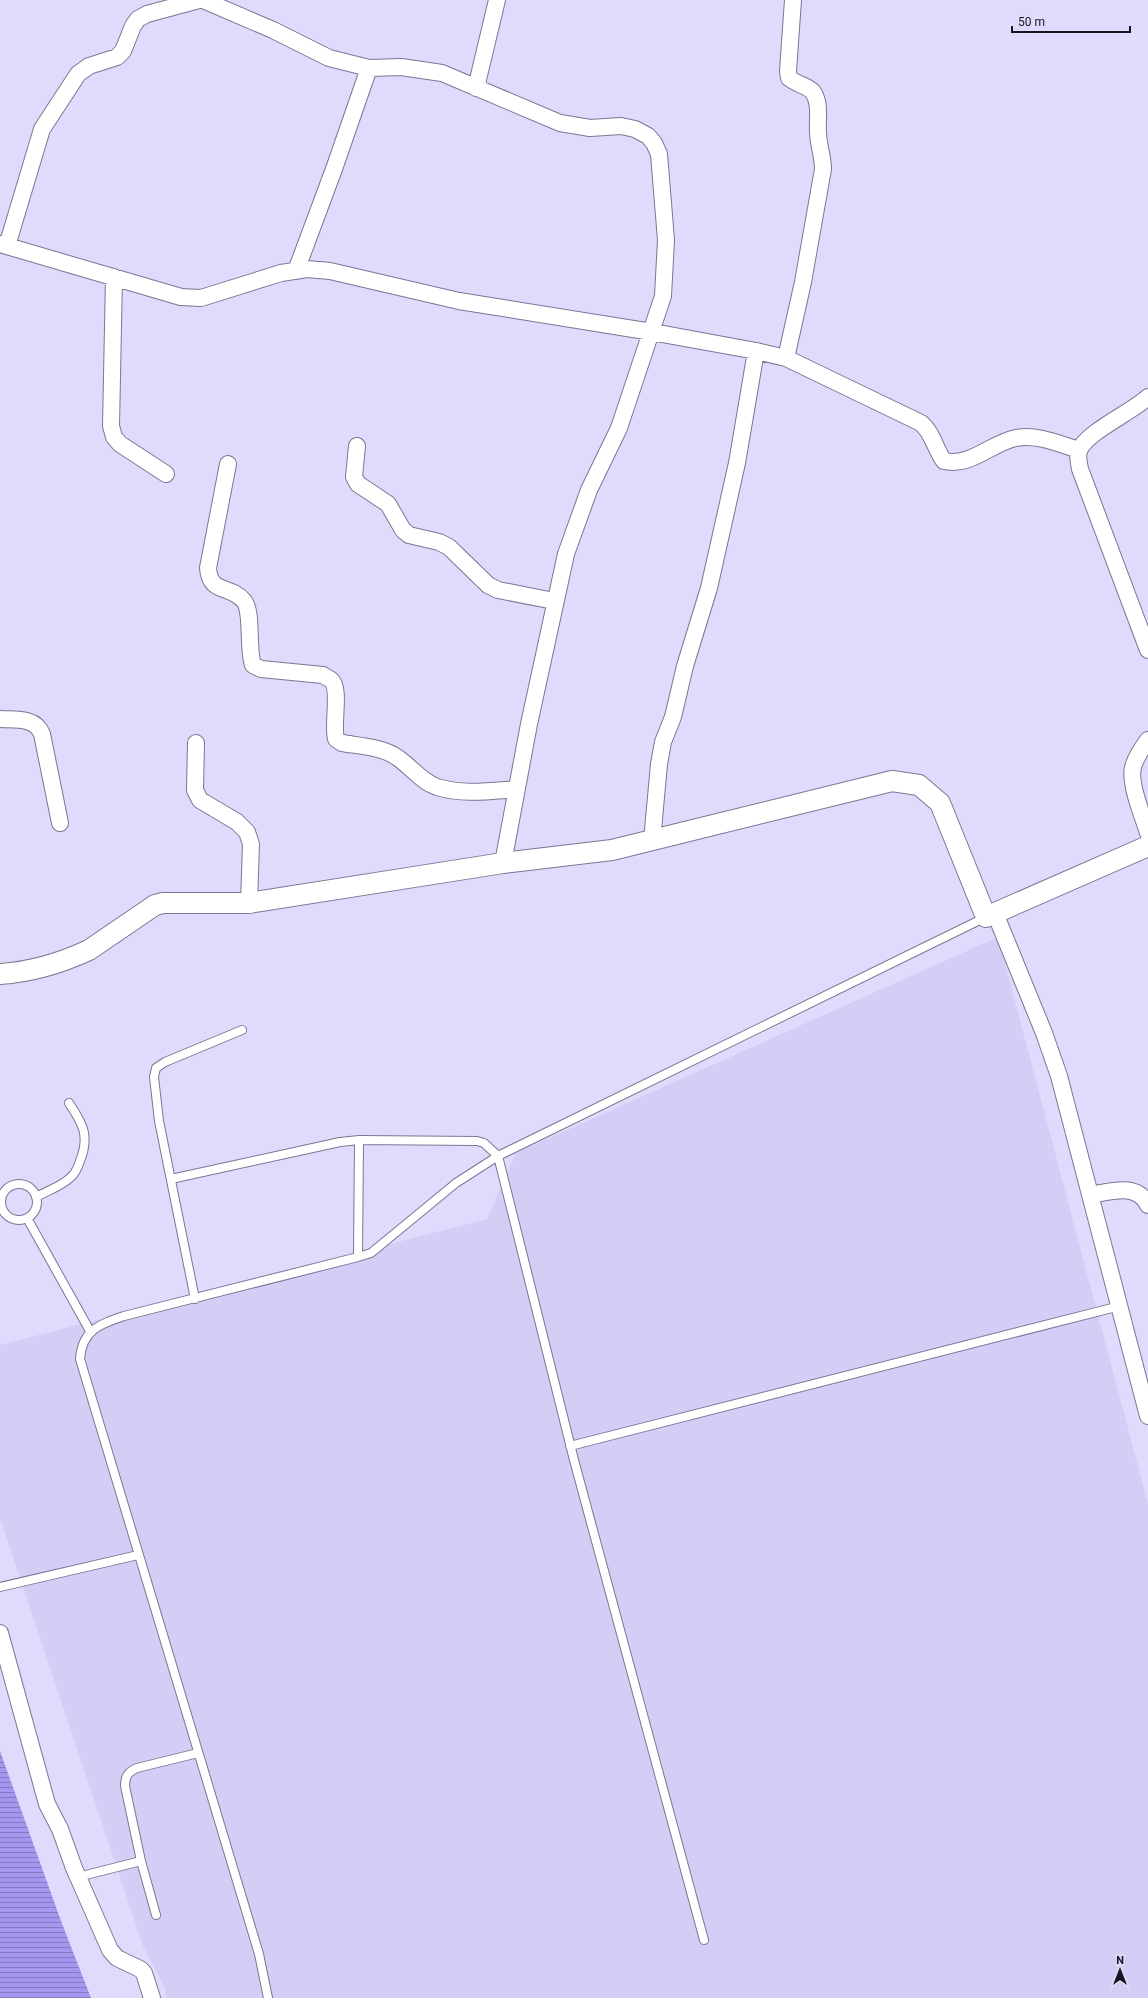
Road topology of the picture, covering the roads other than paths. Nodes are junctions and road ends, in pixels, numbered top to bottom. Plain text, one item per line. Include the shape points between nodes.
1 (199, 0) edge
2 (203, 0) edge
3 (497, 0) edge
4 (793, 0) edge
5 (368, 68) junction
6 (476, 88) junction
7 (4, 245) edge
8 (296, 271) junction
9 (114, 277) junction
10 (652, 332) junction
11 (756, 350) junction
12 (786, 358) junction
13 (1148, 397) edge
14 (357, 446) dead end
15 (1079, 450) junction
16 (228, 464) dead end
17 (166, 474) dead end
18 (554, 601) junction
19 (1148, 650) edge
20 (0, 719) edge
21 (1148, 740) edge
22 (196, 743) dead end
23 (517, 789) junction
24 (60, 823) dead end
25 (1148, 833) edge
26 (652, 841) junction
27 (1148, 846) edge
28 (503, 863) junction
29 (249, 902) junction
30 (990, 915) junction
31 (0, 974) edge
32 (242, 1030) dead end
33 (69, 1103) dead end
34 (359, 1140) junction
35 (498, 1156) junction
36 (171, 1179) junction
37 (1090, 1195) junction
38 (36, 1197) junction
39 (1148, 1205) edge
40 (3, 1216) edge
41 (27, 1218) junction
42 (358, 1257) junction
43 (195, 1299) junction
44 (1120, 1306) junction
45 (90, 1331) junction
46 (1148, 1416) edge
47 (570, 1446) junction
48 (138, 1555) junction
49 (0, 1587) edge
50 (0, 1633) edge
51 (198, 1753) junction
52 (141, 1861) junction
53 (78, 1877) junction
54 (156, 1915) dead end
55 (704, 1940) dead end
56 (152, 1998) edge
57 (268, 1998) edge

1 - 7 street via 138,19 123,51 117,57 89,66 78,74 42,129
2 - 5 street via 273,30 329,58
3 - 6 street
4 - 12 street via 789,78 812,91 815,98 823,168
5 - 6 street via 421,69 442,73
5 - 8 street
6 - 10 street via 560,123 590,128 621,126 635,129 648,136 654,143 659,154 666,240 663,296
7 - 9 street
8 - 9 street via 281,273 201,298 181,297
8 - 10 street via 330,271 459,301
9 - 17 street via 111,426 114,437 120,444
10 - 11 street
10 - 18 street via 619,428 589,490 566,554
11 - 12 street
11 - 26 street via 737,463 709,588 685,666 673,717 663,742
12 - 15 street via 921,423 928,428 944,461 960,462 1015,438 1042,438
13 - 15 street via 1138,407 1087,438
14 - 18 street via 354,477 358,484 388,504 403,530 409,535 449,547 488,585 498,590
15 - 19 street via 1080,469
16 - 23 street via 208,568 209,579 213,585 236,594 248,607 249,655 253,665 261,669 323,675 332,680 336,686 333,730 336,739 342,743 387,752 398,757 437,787 471,792
18 - 23 street
20 - 24 street via 30,721 39,726
21 - 25 street via 1132,772
22 - 29 street via 195,790 200,800 237,822 248,832 251,844
23 - 28 street
26 - 28 street via 612,850
26 - 30 street via 892,781 920,785 940,803
27 - 30 street
28 - 29 street
29 - 31 street via 163,902 89,950 30,970
30 - 35 lane
30 - 37 street via 1044,1033 1059,1076
32 - 36 lane via 156,1068 154,1077 158,1111
33 - 38 lane via 82,1124 85,1135 82,1156 76,1172 70,1178
34 - 35 lane via 477,1141 484,1143
34 - 36 lane
34 - 42 lane
35 - 42 lane via 456,1183 371,1253
35 - 47 lane
36 - 43 lane
37 - 39 street via 1137,1191
37 - 44 street
38 - 40 lane via 24,1185 13,1185 4,1192 2,1198
38 - 41 lane via 35,1209
40 - 41 lane
41 - 45 lane
42 - 43 lane
43 - 45 lane via 124,1316 105,1322
44 - 46 street
44 - 47 lane
45 - 48 lane via 80,1348 80,1359
47 - 55 lane
48 - 49 lane
48 - 51 lane
50 - 53 street via 43,1794 60,1829
51 - 52 lane via 137,1768 129,1772 125,1778
51 - 57 lane via 259,1954
52 - 53 lane
52 - 54 lane
53 - 56 street via 110,1950 117,1958 140,1969

